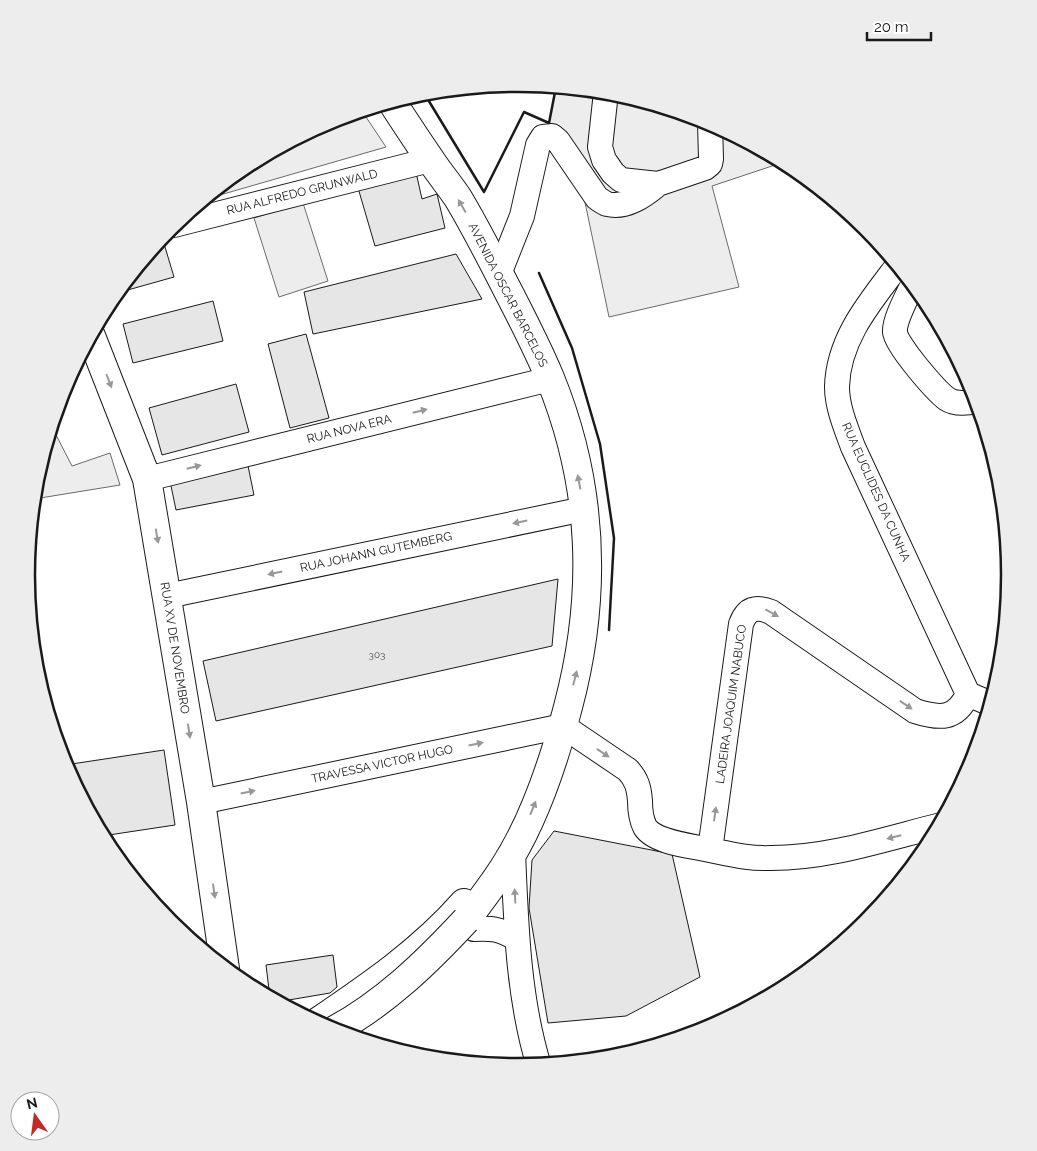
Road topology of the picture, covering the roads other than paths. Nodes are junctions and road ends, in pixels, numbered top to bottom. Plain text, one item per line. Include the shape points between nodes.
1 (605, 100) edge
2 (396, 107) edge
3 (710, 132) edge
4 (430, 160) junction
5 (658, 184) junction
6 (191, 221) edge
7 (894, 271) edge
8 (500, 274) junction
9 (910, 292) edge
10 (94, 345) edge
11 (550, 379) junction
12 (970, 403) edge
13 (147, 479) junction
14 (584, 509) junction
15 (167, 596) junction
16 (968, 694) junction
17 (986, 701) edge
18 (563, 726) junction
19 (201, 802) junction
20 (931, 827) edge
21 (710, 850) junction
22 (508, 861) junction
23 (470, 924) junction
24 (517, 939) junction
25 (224, 959) edge
26 (396, 1003) junction
27 (337, 1019) edge
28 (356, 1030) edge
29 (537, 1058) edge

1 - 5 street via 600,147 604,160 620,180
2 - 4 main road, AVENIDA OSCAR BARCELOS
3 - 5 street via 710,164
4 - 6 street, RUA ALFREDO GRUNWALD
8 -> 4 main road, AVENIDA OSCAR BARCELOS via 457,198
5 - 8 street via 643,196 622,205 607,204 597,198 558,141 552,136 543,137 538,144 522,216
7 - 16 street, RUA EUCLIDES DA CUNHA via 849,336 840,361 837,389 853,447
8 - 11 main road, AVENIDA OSCAR BARCELOS
9 - 12 street via 896,323 898,340 926,378 948,400
10 -> 13 main road, RUA XV DE NOVEMBRO
13 -> 11 street, RUA NOVA ERA
14 -> 11 main road, AVENIDA OSCAR BARCELOS via 566,424
13 -> 15 main road, RUA XV DE NOVEMBRO
14 -> 15 street, RUA JOHANN GUTEMBERG
18 -> 14 main road, AVENIDA OSCAR BARCELOS via 577,672 587,609 588,555
15 -> 19 main road, RUA XV DE NOVEMBRO
16 - 17 street
21 -> 16 street, LADEIRA JOAQUIM NABUCO via 741,624 744,615 751,610 761,608 771,612 915,711 929,716 952,713
19 -> 18 street, TRAVESSA VICTOR HUGO
18 -> 21 street via 635,778 646,829 670,842
22 -> 18 main road, AVENIDA OSCAR BARCELOS via 543,783
19 -> 25 main road, RUA XV DE NOVEMBRO
20 -> 21 street via 812,856 752,858
22 - 23 main road, AVENIDA OSCAR BARCELOS
24 -> 22 street
22 - 27 main road via 475,890 449,920
23 - 24 street via 504,931
23 - 26 main road via 436,969
23 - 27 main road, bridge via 400,985 345,1025
24 - 29 street
26 - 27 main road
26 - 28 main road

